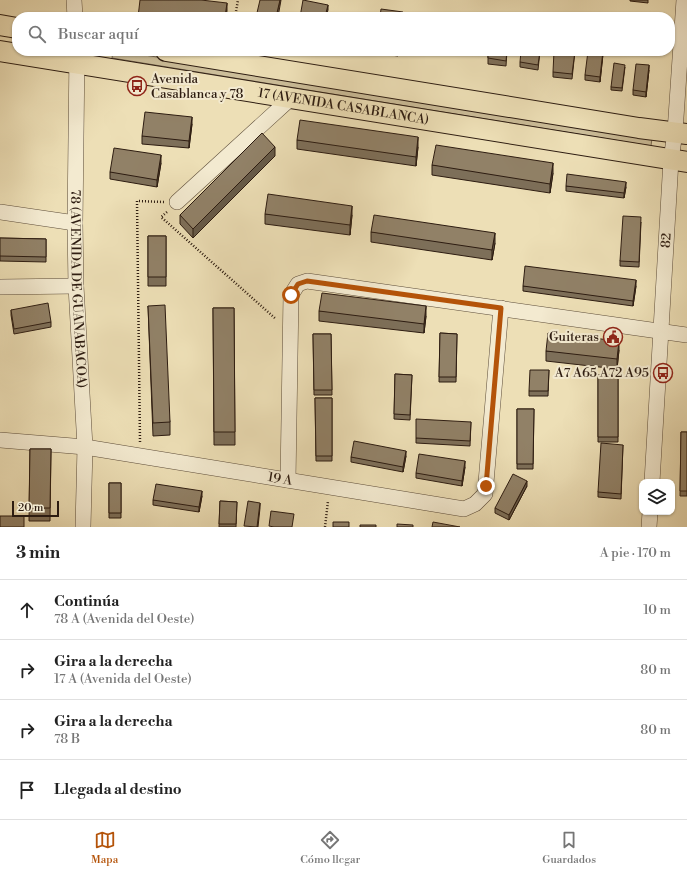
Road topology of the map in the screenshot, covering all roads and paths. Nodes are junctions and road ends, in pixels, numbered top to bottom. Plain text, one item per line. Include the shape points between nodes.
1 (74, 0) edge
2 (238, 0) edge
3 (684, 0) edge
4 (75, 12) edge
5 (237, 12) edge
6 (0, 25) edge
7 (12, 27) edge
8 (0, 51) edge
9 (12, 52) edge
10 (64, 56) edge
11 (197, 56) edge
12 (77, 57) edge
13 (291, 98) junction
14 (681, 133) edge
15 (679, 161) edge
16 (177, 202) junction
17 (0, 212) edge
18 (75, 223) junction
19 (76, 286) junction
20 (0, 287) edge
21 (501, 308) junction
22 (290, 332) junction
23 (661, 332) junction
24 (687, 335) edge
25 (0, 440) edge
26 (85, 447) junction
27 (140, 456) junction
28 (652, 479) edge
29 (288, 480) junction
30 (329, 487) junction
31 (650, 515) edge
32 (83, 527) edge
33 (325, 527) edge
34 (649, 527) edge

1 - 4 street
2 - 5 path
3 - 14 street, 82
6 - 7 main road
8 - 9 main road, 17 (AVENIDA CASABLANCA)
10 - 12 main road, 17 (AVENIDA CASABLANCA)
11 - 14 main road, 17 (AVENIDA CASABLANCA)
12 - 13 main road, 17 (AVENIDA CASABLANCA)
12 - 18 street, 78 (AVENIDA DE GUANABACOA)
13 - 15 main road, 17 (AVENIDA CASABLANCA)
13 - 16 street
14 - 15 street, 82
15 - 23 street, 82
16 - 22 path via 161,217
16 - 27 path via 137,201
17 - 18 street
18 - 19 street, 78 (AVENIDA DE GUANABACOA)
19 - 20 street
19 - 26 street, 78 (AVENIDA DE GUANABACOA)
21 - 22 street via 307,281 298,284 291,295
21 - 23 street
21 - 30 street, 19 A via 485,494 475,504 464,509
22 - 29 street
23 - 24 street
23 - 28 street, 82
25 - 26 street, 19 A
26 - 27 street, 19 A
26 - 32 street, 78 (AVENIDA DE GUANABACOA)
27 - 29 street, 19 A
29 - 30 street, 19 A
30 - 33 path
31 - 34 street

